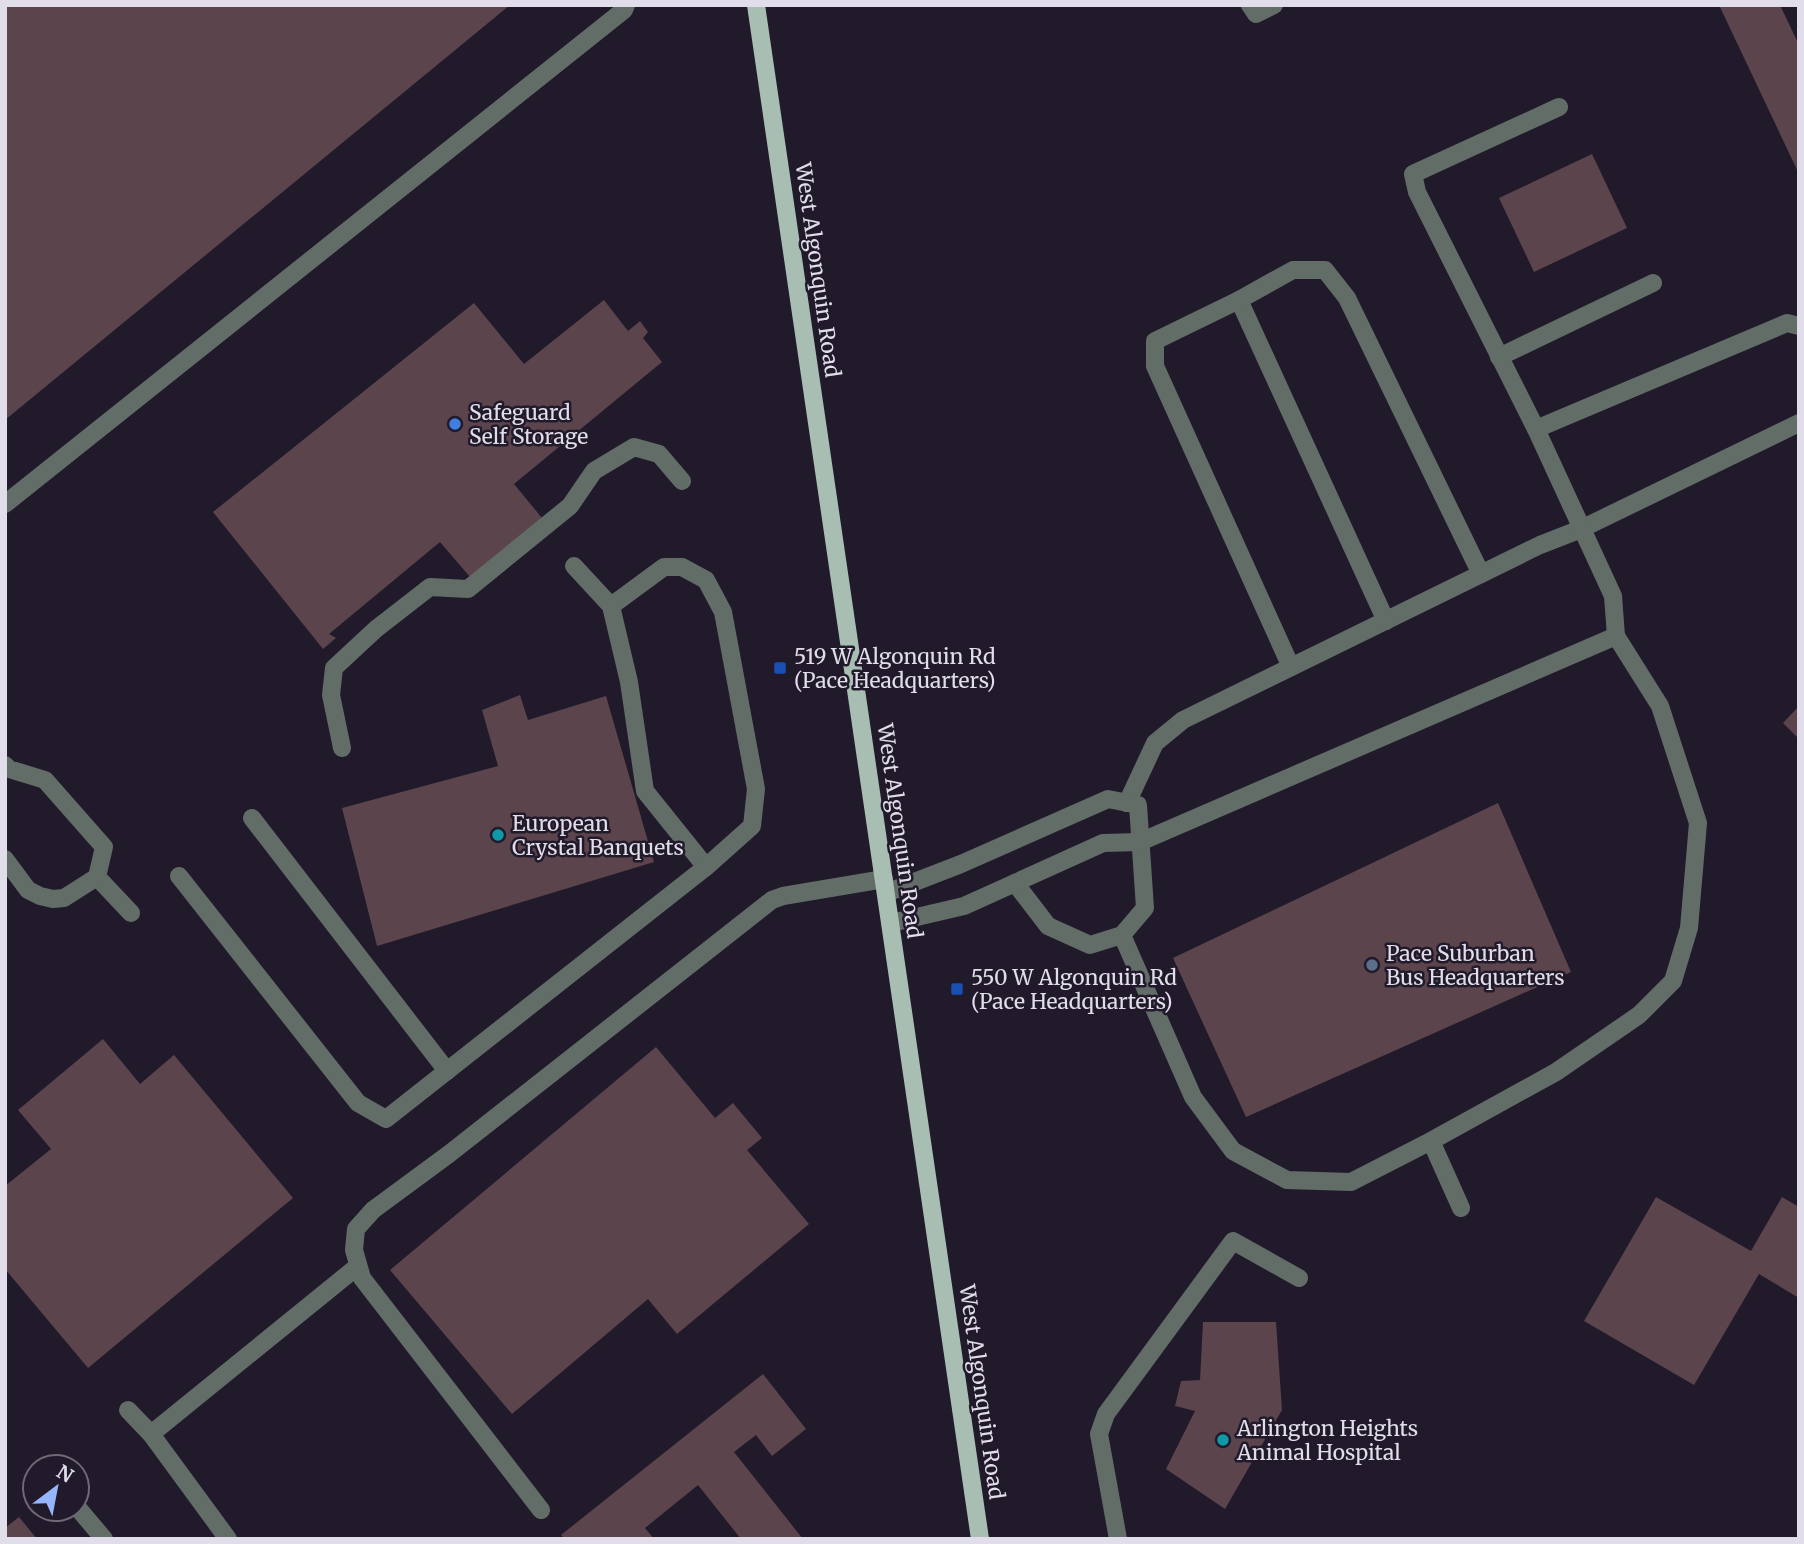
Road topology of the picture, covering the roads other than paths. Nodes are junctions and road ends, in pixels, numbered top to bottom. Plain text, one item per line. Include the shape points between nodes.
1 (626, 5) edge
2 (755, 5) edge
3 (1250, 5) edge
4 (1274, 5) edge
5 (1559, 107) dead end
6 (1653, 283) dead end
7 (1239, 300) junction
8 (1799, 326) edge
9 (1499, 357) junction
10 (1799, 423) edge
11 (1536, 429) junction
12 (682, 481) dead end
13 (5, 504) edge
14 (1581, 529) junction
15 (574, 566) dead end
16 (1481, 574) junction
17 (611, 606) junction
18 (1386, 621) junction
19 (1616, 636) junction
20 (1291, 667) junction
21 (342, 748) dead end
22 (6, 769) edge
23 (1132, 804) junction
24 (253, 818) dead end
25 (1140, 842) junction
26 (5, 859) edge
27 (706, 867) junction
28 (179, 876) dead end
29 (97, 877) junction
30 (1015, 883) junction
31 (885, 886) junction
32 (131, 914) dead end
33 (891, 923) junction
34 (1122, 936) junction
35 (447, 1071) junction
36 (1431, 1141) junction
37 (1461, 1208) dead end
38 (358, 1266) junction
39 (1299, 1278) dead end
40 (128, 1410) dead end
41 (151, 1434) junction
42 (541, 1510) dead end
43 (90, 1523) edge
44 (104, 1539) edge
45 (228, 1539) edge
46 (980, 1539) edge
47 (1118, 1539) edge

1 - 13 lane
2 - 31 main road, West Algonquin Road
3 - 4 lane via 1256,14
5 - 9 lane via 1413,174 1417,192
6 - 9 lane
7 - 16 lane via 1293,270 1325,270 1348,298
7 - 18 lane
7 - 20 lane via 1155,341 1155,366
8 - 11 lane via 1787,323
9 - 11 lane
10 - 14 lane
11 - 14 lane
12 - 21 lane via 659,454 634,447 594,471 570,506 468,589 430,587 376,629 334,668 331,695
14 - 16 lane
14 - 19 lane via 1613,596
15 - 17 lane
16 - 18 lane
17 - 27 lane via 629,682 645,791
17 - 27 lane via 664,567 682,567 706,580 723,612 756,789 752,826
18 - 20 lane
19 - 25 lane
19 - 36 lane via 1660,706 1698,823 1689,929 1673,981 1639,1015 1556,1072
20 - 23 lane via 1183,720 1155,743
22 - 29 lane via 45,780 104,847
23 - 25 lane
23 - 31 lane via 1108,800 961,864
24 - 35 lane
25 - 30 lane via 1103,843
25 - 34 lane via 1145,908
26 - 29 lane via 28,890 40,897 64,898
27 - 35 lane
28 - 35 lane via 358,1103 386,1119
29 - 32 lane
30 - 33 lane via 964,906
30 - 34 lane via 1048,926 1090,945
31 - 33 main road, West Algonquin Road
31 - 38 lane via 772,900 373,1210 356,1229
33 - 46 main road, West Algonquin Road
34 - 36 lane via 1193,1097 1233,1151 1287,1180 1351,1182
36 - 37 lane
38 - 41 lane
38 - 42 lane via 362,1278
39 - 47 lane via 1233,1241 1106,1414 1099,1434
40 - 41 lane
41 - 45 lane
43 - 44 lane

